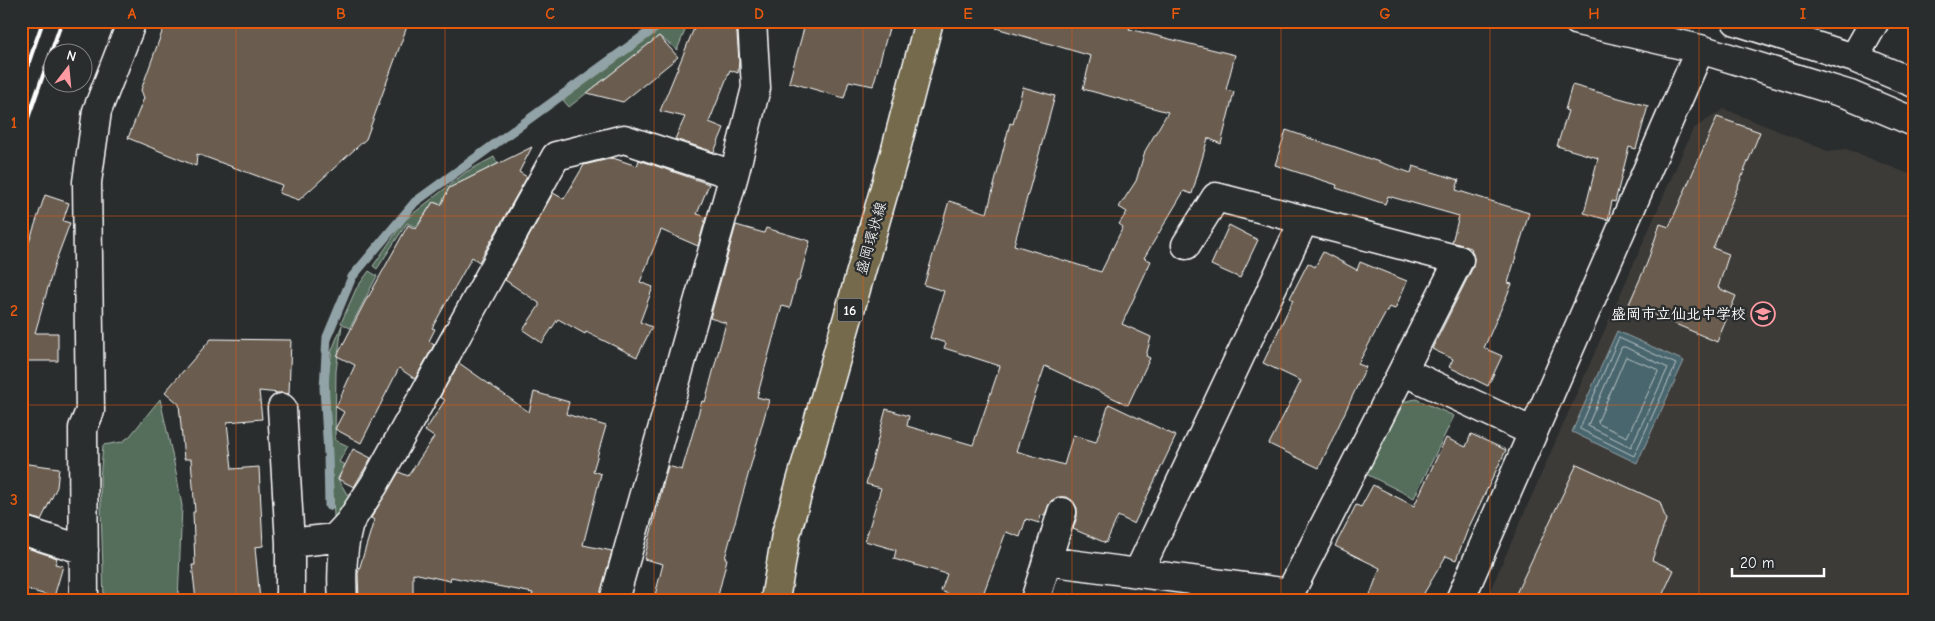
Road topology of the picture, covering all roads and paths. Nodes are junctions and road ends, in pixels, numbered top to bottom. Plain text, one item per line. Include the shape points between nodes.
1 (132, 21) edge
2 (752, 21) edge
3 (929, 21) edge
4 (1578, 21) edge
5 (1736, 21) edge
6 (1875, 21) edge
7 (1700, 49) junction
8 (1854, 58) junction
9 (1914, 83) edge
10 (1914, 122) edge
11 (734, 175) junction
12 (1304, 220) junction
13 (1186, 245) dead end
14 (1403, 371) junction
15 (282, 408) dead end
16 (1533, 432) junction
17 (1062, 512) dead end
18 (348, 523) junction
19 (21, 530) edge
20 (290, 543) junction
21 (84, 550) junction
22 (1047, 561) junction
23 (1138, 573) junction
24 (84, 600) edge
25 (290, 600) edge
26 (343, 600) edge
27 (614, 600) edge
28 (774, 600) edge
29 (1035, 600) edge
30 (1460, 600) edge

1 - 21 street via 97,111 87,182 90,411 83,428
2 - 11 street via 756,88
3 - 28 main road, 盛岡環状線 / 16 via 896,149 786,534
4 - 7 street
5 - 8 street
6 - 8 street
7 - 10 street via 1850,95
7 - 16 street
8 - 9 street
11 - 18 street via 624,139 556,156 374,485
11 - 27 street
12 - 13 street via 1216,197
12 - 14 street via 1459,260
12 - 23 street
14 - 16 street
14 - 23 street via 1290,593
15 - 20 street
16 - 30 street
17 - 22 street
18 - 20 street via 335,538
18 - 26 street via 341,571
19 - 21 street
20 - 25 street
21 - 24 street
22 - 23 street
22 - 29 street

